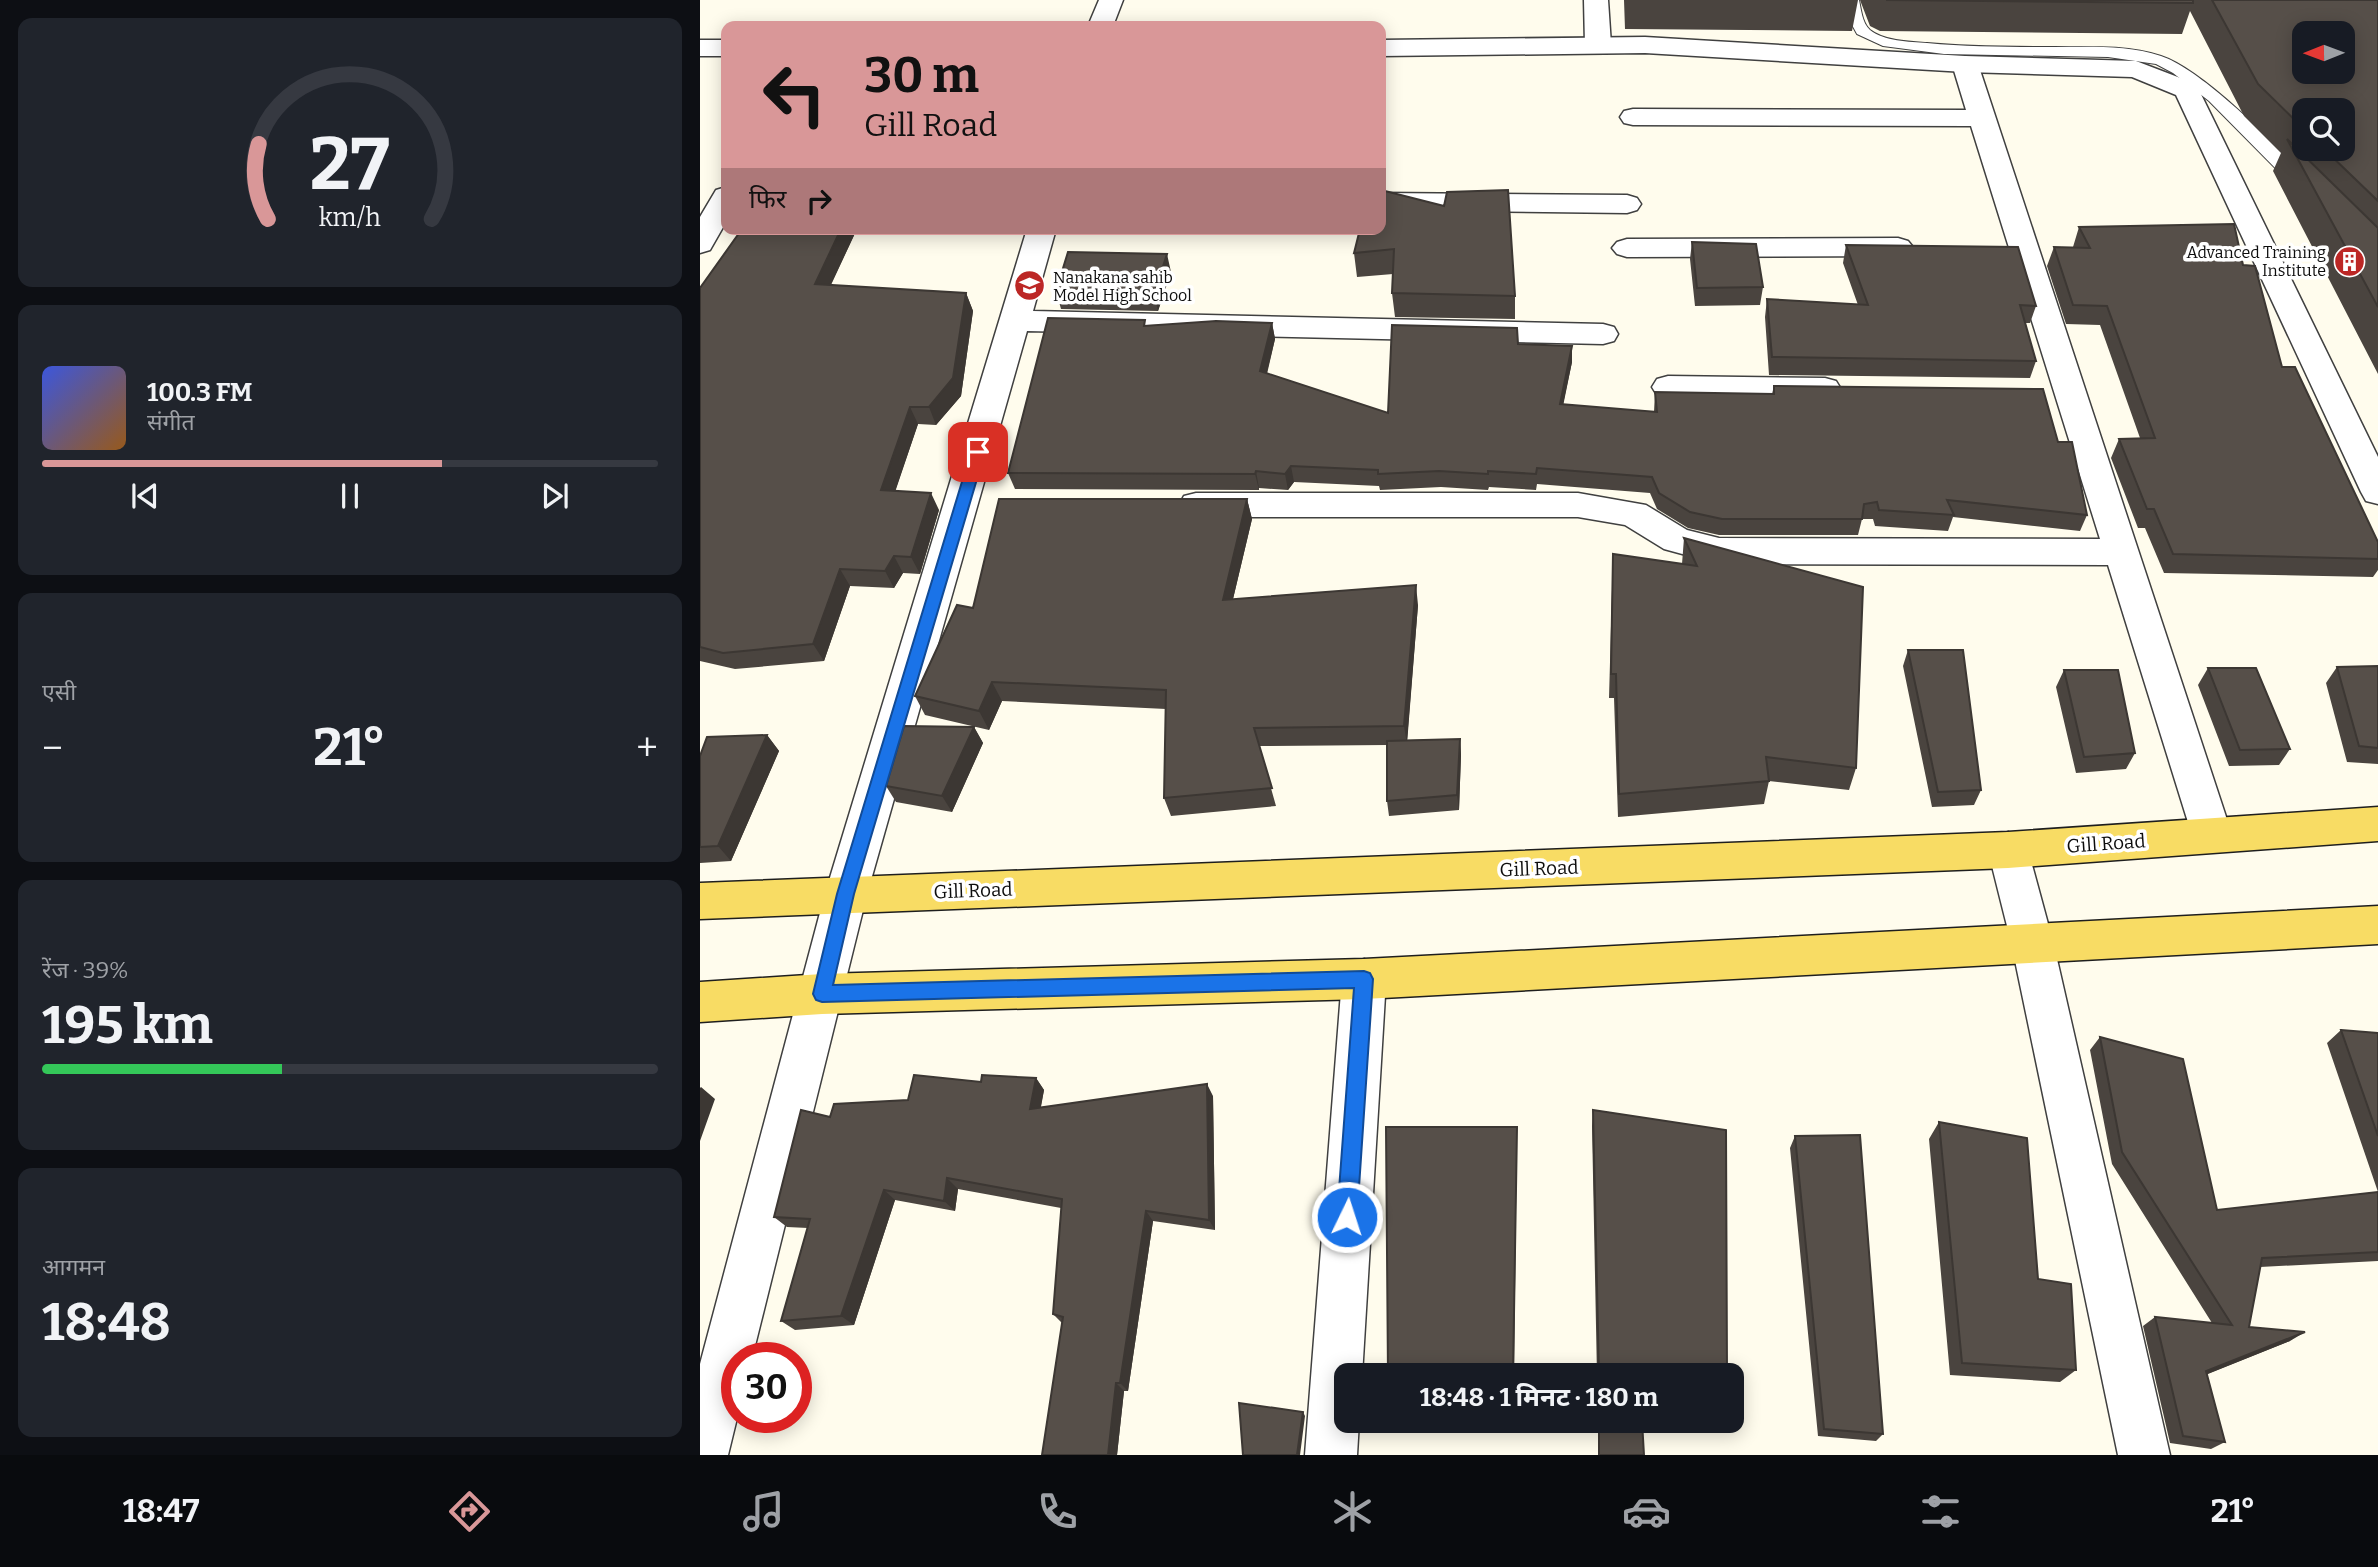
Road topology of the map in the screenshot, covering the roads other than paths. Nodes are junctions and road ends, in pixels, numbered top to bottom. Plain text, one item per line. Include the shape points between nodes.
1 (1111, 0) edge
2 (1596, 0) edge
3 (1852, 0) edge
4 (1103, 21) edge
5 (1598, 45) junction
6 (700, 48) edge
7 (721, 48) edge
8 (1386, 48) edge
9 (1965, 64) junction
10 (1633, 117) dead end
11 (1983, 118) junction
12 (2308, 192) edge
13 (1386, 201) edge
14 (1627, 204) dead end
15 (721, 205) edge
16 (1040, 235) edge
17 (700, 244) edge
18 (1929, 247) edge
19 (1628, 248) dead end
20 (1016, 321) junction
21 (1603, 334) dead end
22 (1668, 387) dead end
23 (1849, 389) edge
24 (2378, 492) edge
25 (1158, 505) edge
26 (2123, 552) junction
27 (2378, 824) edge
28 (2212, 835) junction
29 (2008, 850) junction
30 (846, 894) junction
31 (700, 901) edge
32 (2378, 925) edge
33 (2033, 946) junction
34 (1364, 979) junction
35 (822, 994) junction
36 (700, 1002) edge
37 (702, 1455) edge
38 (1331, 1455) edge
39 (2144, 1455) edge

1 - 4 street
2 - 5 street
3 - 12 lane via 1863,32 1889,44 2108,52 2162,61 2206,90
5 - 8 street
5 - 9 street
6 - 7 street
9 - 11 street
9 - 24 street via 2136,69 2187,89
10 - 11 street
11 - 26 street via 2012,247 2058,391
13 - 14 street
15 - 17 street
16 - 20 street
18 - 19 street
20 - 21 street
20 - 30 street via 977,504
22 - 23 street
25 - 26 street via 1578,505 1634,514 1676,540 1719,551
26 - 28 street
27 - 28 main road, Gill Road
28 - 29 main road, Gill Road
29 - 30 main road, Gill Road
29 - 33 street
30 - 31 main road, Gill Road
30 - 35 street
32 - 33 main road
33 - 34 main road
33 - 39 street
34 - 35 main road
34 - 38 street
35 - 36 main road
35 - 37 street

